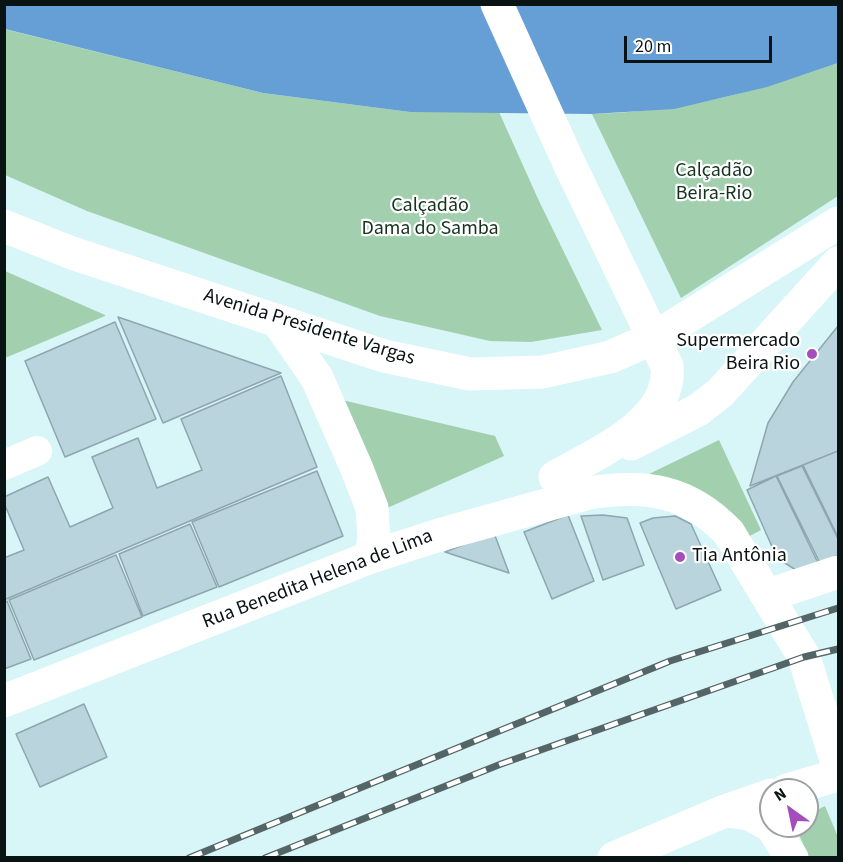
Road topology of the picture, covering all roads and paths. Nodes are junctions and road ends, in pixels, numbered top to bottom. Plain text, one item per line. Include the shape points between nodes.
1 (497, 4) edge
2 (838, 223) edge
3 (4, 226) edge
4 (838, 262) edge
5 (279, 323) junction
6 (654, 338) junction
7 (37, 451) dead end
8 (4, 465) edge
9 (555, 477) junction
10 (439, 535) junction
11 (371, 557) junction
12 (838, 572) edge
13 (769, 595) junction
14 (4, 701) edge
15 (838, 766) edge
16 (838, 775) edge
17 (819, 781) edge
18 (759, 799) edge
19 (725, 811) junction
20 (759, 819) edge
21 (779, 838) edge
22 (614, 858) edge
23 (792, 858) edge

1 - 6 street
2 - 6 street, Avenida Presidente Vargas
3 - 5 street, Avenida Presidente Vargas
4 - 9 street via 739,375 699,410
5 - 6 street, Avenida Presidente Vargas via 384,356 470,374 543,372 610,357
5 - 11 street via 317,378 372,508
6 - 9 street via 668,376 668,387 656,408 615,442
7 - 8 lane
9 - 10 street
10 - 11 street, Rua Benedita Helena de Lima
10 - 13 street, Rua Benedita Helena de Lima via 589,493 613,489 670,493 714,516 729,532
11 - 14 street, Rua Benedita Helena de Lima
12 - 13 street
13 - 15 street, Rua Benedita Helena de Lima via 804,657
16 - 17 street
18 - 19 street
19 - 20 street
19 - 22 street
21 - 23 street

